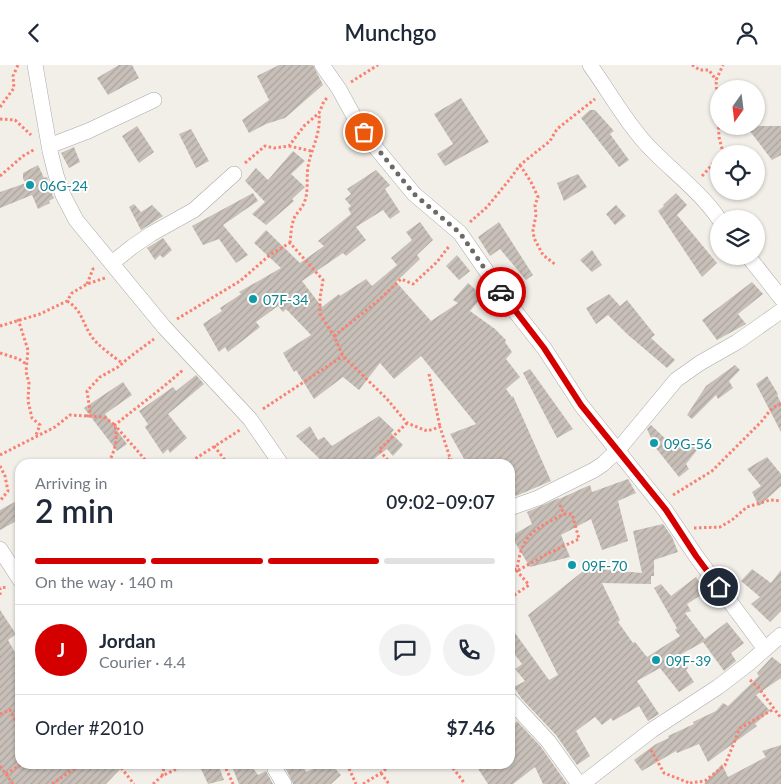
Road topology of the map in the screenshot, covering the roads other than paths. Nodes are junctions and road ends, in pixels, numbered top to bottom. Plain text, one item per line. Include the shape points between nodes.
1 (35, 65) edge
2 (322, 65) edge
3 (590, 65) edge
4 (154, 100) dead end
5 (44, 146) junction
6 (234, 174) road end
7 (711, 210) edge
8 (755, 265) edge
9 (116, 268) junction
10 (781, 298) edge
11 (781, 311) edge
12 (618, 450) junction
13 (278, 459) edge
14 (515, 508) edge
15 (0, 549) edge
16 (15, 583) edge
17 (781, 635) edge
18 (765, 649) junction
19 (515, 705) edge
20 (275, 769) dead end
21 (284, 784) edge
22 (581, 784) edge

1 - 5 street
2 - 12 street via 377,150 414,194 460,233 544,348 581,405
3 - 7 street via 637,133
4 - 5 street via 88,131
5 - 9 street via 76,220
6 - 9 street via 194,211 145,239
8 - 10 street
9 - 13 street via 166,329 254,424
11 - 12 street via 676,380
12 - 14 street via 594,470
12 - 18 street
15 - 16 street
17 - 18 street
18 - 22 street via 740,671
19 - 22 street
20 - 21 street

